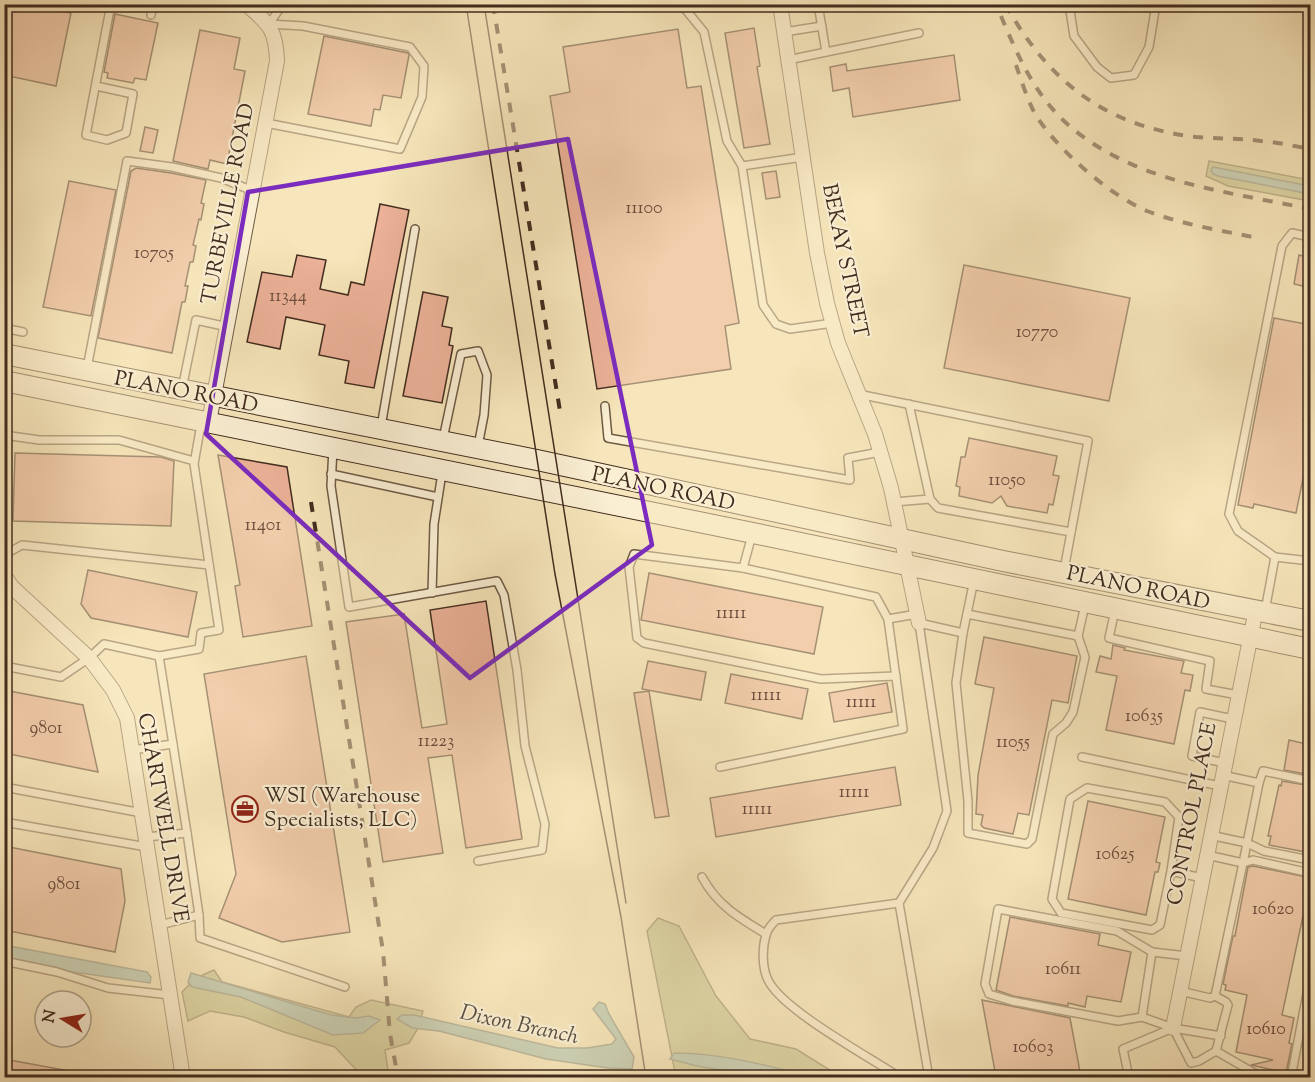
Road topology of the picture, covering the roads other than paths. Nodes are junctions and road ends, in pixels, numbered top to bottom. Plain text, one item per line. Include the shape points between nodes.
1 (111, 4) edge
2 (153, 4) edge
3 (246, 4) edge
4 (283, 4) edge
5 (681, 4) edge
6 (780, 4) edge
7 (818, 4) edge
8 (1069, 4) edge
9 (1156, 4) edge
10 (151, 15) dead end
11 (269, 24) junction
12 (822, 26) junction
13 (784, 32) junction
14 (919, 33) dead end
15 (826, 52) junction
16 (788, 60) junction
17 (96, 86) junction
18 (266, 123) junction
19 (803, 157) junction
20 (742, 166) junction
21 (253, 191) junction
22 (415, 229) dead end
23 (1311, 237) edge
24 (833, 323) junction
25 (228, 327) junction
26 (4, 328) edge
27 (23, 332) dead end
28 (4, 354) edge
29 (86, 370) junction
30 (4, 381) edge
31 (183, 389) junction
32 (858, 394) junction
33 (215, 395) junction
34 (909, 404) junction
35 (604, 406) dead end
36 (206, 421) junction
37 (380, 429) junction
38 (4, 435) edge
39 (442, 442) junction
40 (333, 447) junction
41 (478, 448) junction
42 (880, 452) junction
43 (194, 461) junction
44 (442, 469) junction
45 (331, 474) junction
46 (438, 497) junction
47 (930, 499) junction
48 (894, 502) junction
49 (1071, 532) junction
50 (753, 533) junction
51 (901, 539) junction
52 (4, 555) edge
53 (1275, 557) junction
54 (1311, 561) edge
55 (209, 565) junction
56 (907, 565) junction
57 (743, 568) junction
58 (1063, 573) junction
59 (4, 575) edge
60 (974, 580) junction
61 (432, 593) junction
62 (1085, 603) junction
63 (1115, 609) junction
64 (1260, 610) junction
65 (967, 614) junction
66 (888, 619) junction
67 (918, 619) junction
68 (1311, 621) edge
69 (963, 633) junction
70 (1078, 636) junction
71 (1249, 637) junction
72 (1311, 649) edge
73 (159, 656) junction
74 (89, 658) junction
75 (4, 666) edge
76 (896, 676) junction
77 (1238, 695) junction
78 (1233, 719) junction
79 (172, 744) junction
80 (132, 750) junction
81 (1082, 758) dead end
82 (720, 767) dead end
83 (1222, 774) junction
84 (1311, 781) edge
85 (1259, 783) junction
86 (4, 787) edge
87 (142, 813) junction
88 (4, 822) edge
89 (187, 833) junction
90 (1210, 835) junction
91 (146, 842) junction
92 (1247, 843) junction
93 (1207, 855) junction
94 (1311, 860) edge
95 (478, 861) dead end
96 (1243, 863) junction
97 (1171, 871) junction
98 (1311, 873) edge
99 (702, 877) dead end
100 (1202, 878) junction
101 (899, 903) junction
102 (199, 915) junction
103 (160, 925) junction
104 (766, 934) junction
105 (1152, 952) junction
106 (1187, 956) junction
107 (4, 961) edge
108 (1311, 978) edge
109 (345, 987) dead end
110 (1180, 991) junction
111 (170, 995) junction
112 (1215, 996) junction
113 (1142, 1017) junction
114 (1173, 1028) junction
115 (1221, 1036) junction
116 (1216, 1050) junction
117 (183, 1077) edge
118 (901, 1077) edge
119 (929, 1077) edge
120 (1129, 1077) edge
121 (1263, 1077) edge
122 (1291, 1077) edge

1 - 17 lane
2 - 10 lane
3 - 11 street
4 - 11 lane
5 - 20 lane via 704,32 727,141
6 - 13 street, BEKAY STREET
7 - 12 lane
8 - 9 lane via 1074,36 1097,67 1111,78 1134,75 1149,47
11 - 18 street, TURBEVILLE ROAD via 277,46 277,61
11 - 18 lane via 303,26 410,47 424,66 422,97 400,149
12 - 13 lane
12 - 15 lane
13 - 16 street, BEKAY STREET
14 - 15 lane
15 - 16 lane
16 - 19 street, BEKAY STREET
17 - 17 lane via 86,135 107,140 126,133 133,94
18 - 21 street, TURBEVILLE ROAD
19 - 20 lane
19 - 24 street, BEKAY STREET via 817,253
20 - 24 lane via 763,305 776,324 790,329
21 - 25 street, TURBEVILLE ROAD
21 - 29 lane via 221,178 127,161
22 - 37 lane
23 - 53 lane via 1292,233 1282,246 1228,514 1238,531
24 - 32 street, BEKAY STREET
25 - 31 lane via 196,320
25 - 33 street, TURBEVILLE ROAD
26 - 27 lane
28 - 29 main road, PLANO ROAD
29 - 31 main road, PLANO ROAD
30 - 36 main road, PLANO ROAD
31 - 33 main road, PLANO ROAD
32 - 34 lane
32 - 42 street, BEKAY STREET
33 - 36 street, TURBEVILLE ROAD
33 - 37 main road, PLANO ROAD
34 - 47 lane
34 - 49 lane via 1088,441
35 - 42 lane via 608,438 850,480 848,458
36 - 40 main road, PLANO ROAD
36 - 43 lane
37 - 39 main road, PLANO ROAD
38 - 43 lane via 39,440 119,441
39 - 41 main road, PLANO ROAD
39 - 41 lane via 461,354 478,351 488,375
40 - 44 main road, PLANO ROAD
40 - 45 lane
41 - 51 main road, PLANO ROAD
42 - 48 street, BEKAY STREET
43 - 55 lane
44 - 46 lane
44 - 50 main road, PLANO ROAD
45 - 46 lane
45 - 61 lane via 350,608
46 - 61 lane
47 - 48 lane
47 - 49 lane via 938,508
48 - 51 street, BEKAY STREET
49 - 58 lane
50 - 56 main road, PLANO ROAD
50 - 57 lane
51 - 56 street, BEKAY STREET
51 - 58 main road, PLANO ROAD
52 - 55 lane via 22,545
53 - 54 lane
53 - 64 lane
55 - 73 lane via 219,630 201,633 199,649
56 - 60 main road, PLANO ROAD
56 - 67 street, BEKAY STREET
57 - 66 lane via 876,597
57 - 76 lane via 634,554 629,567 638,638 644,643 821,679
58 - 64 main road, PLANO ROAD
59 - 74 street, CHARTWELL DRIVE
60 - 62 main road, PLANO ROAD
60 - 65 lane
61 - 95 lane via 497,581 504,595 525,746 544,824 542,850
62 - 63 main road, PLANO ROAD
62 - 70 lane
63 - 71 main road, PLANO ROAD
63 - 77 lane via 1109,638 1210,661 1206,689
64 - 68 main road, PLANO ROAD
64 - 71 street, CONTROL PLACE
65 - 69 lane
65 - 70 lane
66 - 67 lane
66 - 76 lane
67 - 69 lane
67 - 101 lane via 947,811 933,848
69 - 70 lane via 956,684 968,833 1027,844 1032,839 1053,734 1073,712 1085,657
71 - 72 main road, PLANO ROAD
71 - 77 street, CONTROL PLACE
73 - 74 lane via 104,644
73 - 79 lane
74 - 75 lane via 61,677
74 - 80 street, CHARTWELL DRIVE via 113,690 127,718
76 - 82 lane via 903,729
77 - 78 street, CONTROL PLACE
78 - 83 street, CONTROL PLACE
78 - 83 lane via 1200,712 1192,756
79 - 80 lane
79 - 89 lane
80 - 87 street, CHARTWELL DRIVE
81 - 83 lane
83 - 85 lane
83 - 90 street, CONTROL PLACE
84 - 85 lane via 1263,771
85 - 92 lane
86 - 87 lane
87 - 91 street, CHARTWELL DRIVE
88 - 91 lane
89 - 91 lane
89 - 102 lane
90 - 92 lane
90 - 93 street, CONTROL PLACE
91 - 103 street, CHARTWELL DRIVE
92 - 94 lane via 1264,851
92 - 96 lane
93 - 96 lane
93 - 100 street, CONTROL PLACE
96 - 98 lane via 1253,861
96 - 112 lane
97 - 97 lane via 1160,926 1152,930 1061,913 1053,898 1070,799 1087,788 1165,802 1179,817
97 - 100 lane
99 - 104 lane via 711,893 728,909
100 - 106 street, CONTROL PLACE
101 - 104 lane via 776,920
101 - 119 lane
102 - 103 lane
102 - 109 lane via 200,938
103 - 111 street, CHARTWELL DRIVE
104 - 118 lane via 763,956 767,980 778,995 819,1026
105 - 106 lane
105 - 113 lane
105 - 113 lane via 1117,931 998,909 985,984 989,994 1012,1001 1118,1021
106 - 110 street, CONTROL PLACE
107 - 111 lane via 108,988
108 - 122 lane
110 - 112 lane
110 - 114 street, CONTROL PLACE
111 - 117 street, CHARTWELL DRIVE
112 - 115 lane via 1228,1005
113 - 114 lane
114 - 115 lane
114 - 116 lane via 1191,1063
114 - 120 lane via 1122,1049
115 - 116 lane
116 - 121 lane

